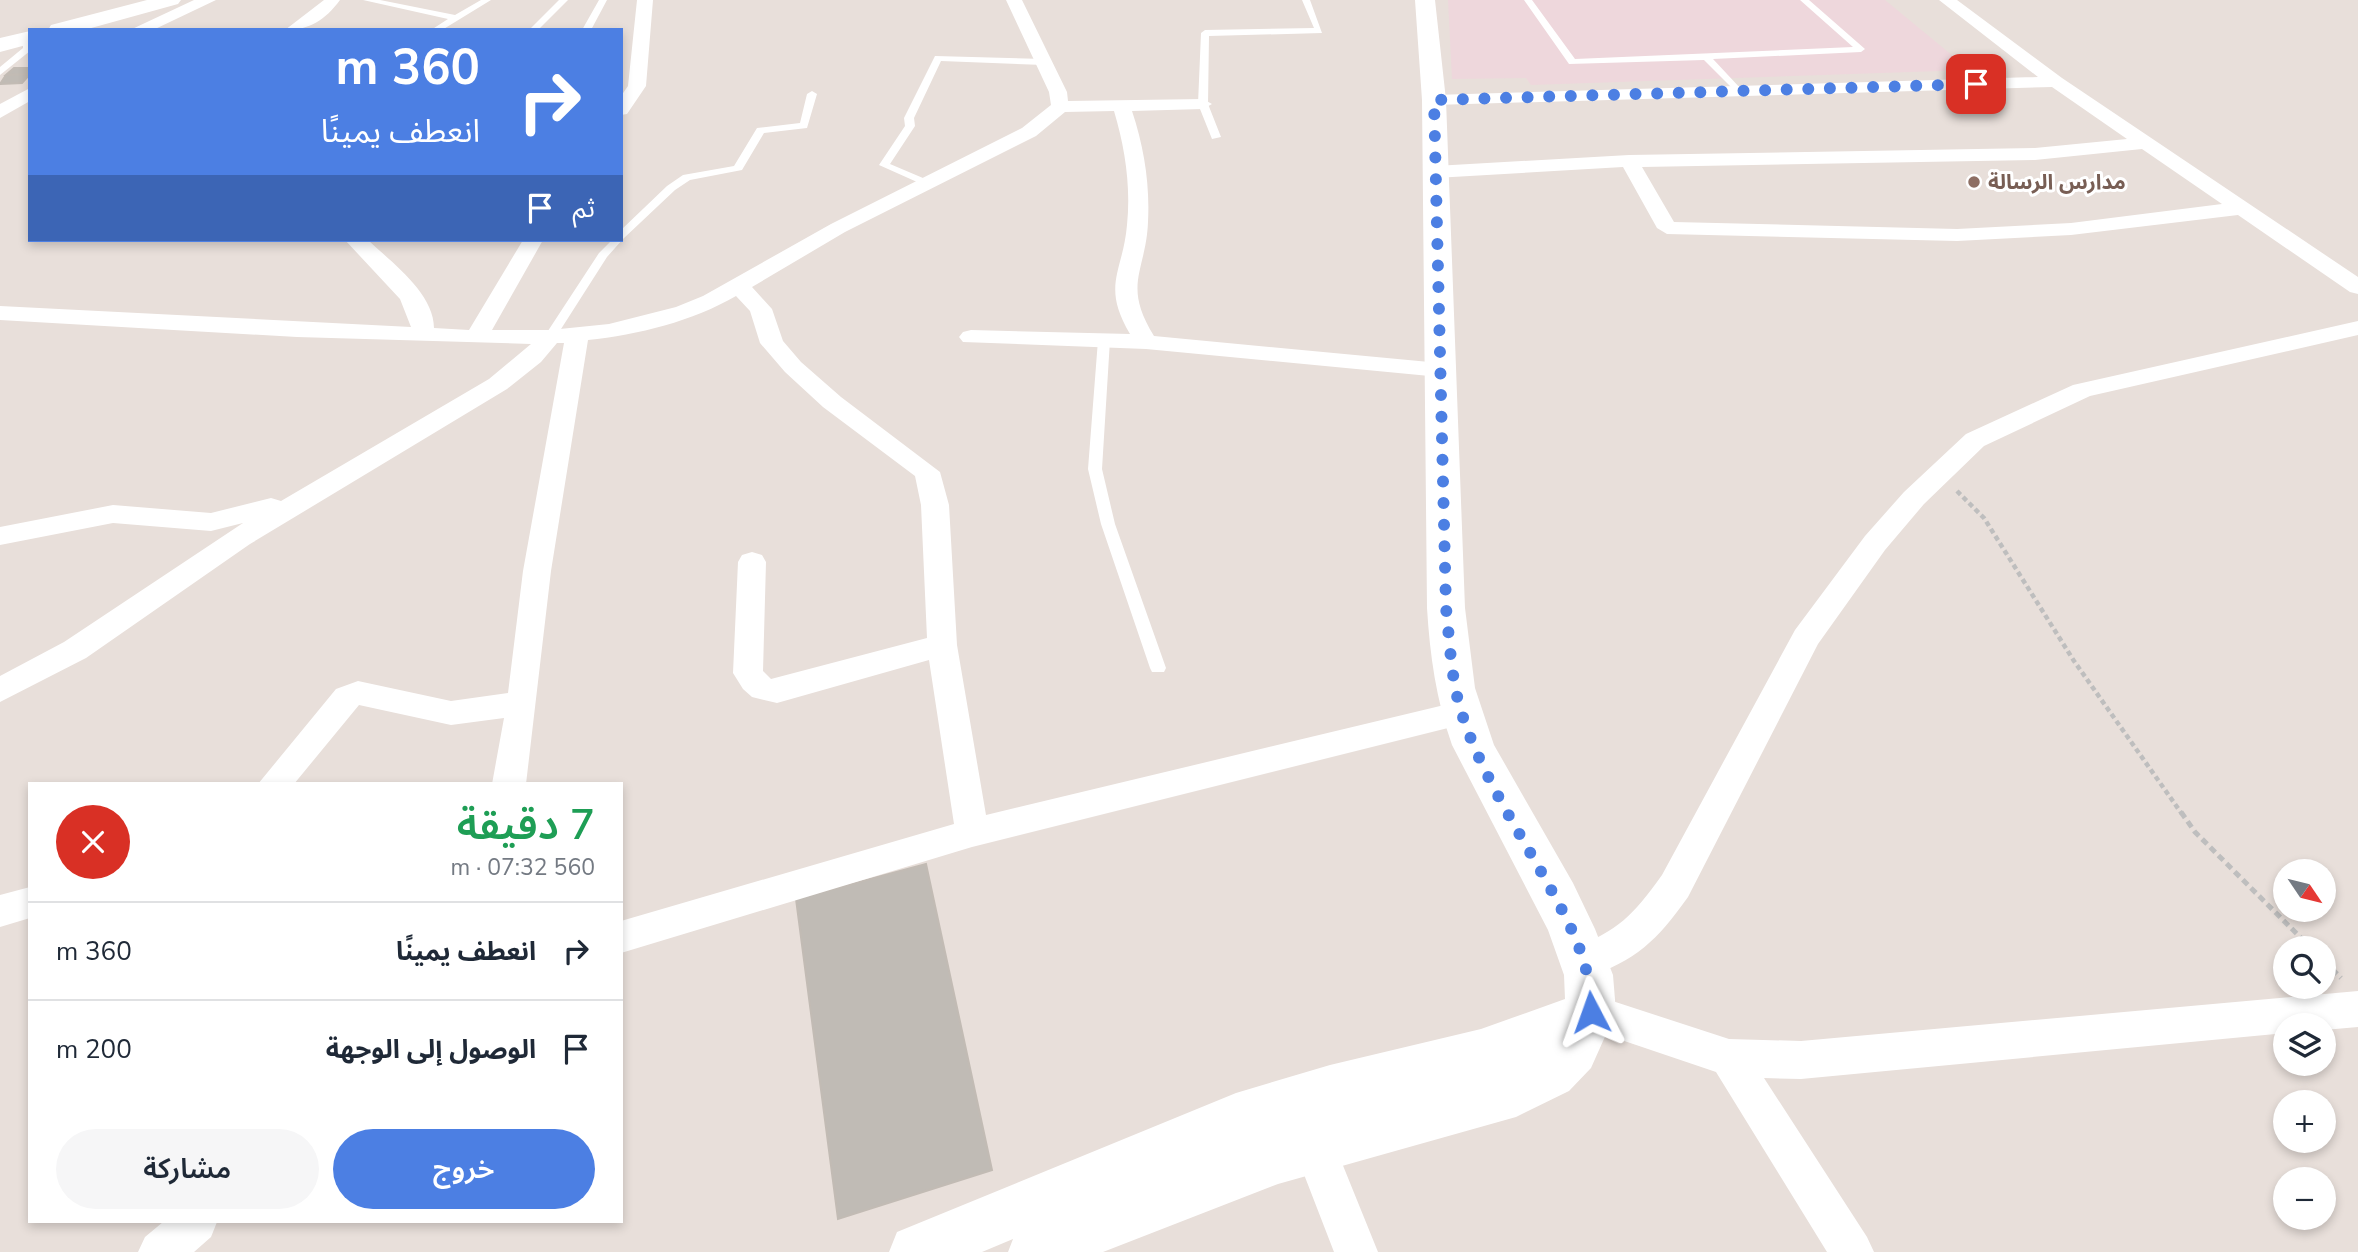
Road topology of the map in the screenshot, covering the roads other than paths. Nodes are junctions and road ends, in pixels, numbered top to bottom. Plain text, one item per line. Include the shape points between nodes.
1 (171, 0) edge
2 (208, 0) edge
3 (332, 0) edge
4 (367, 0) edge
5 (487, 0) edge
6 (564, 0) edge
7 (603, 0) edge
8 (645, 0) edge
9 (1014, 0) edge
10 (1306, 0) edge
11 (1425, 0) edge
12 (1528, 0) edge
13 (1804, 0) edge
14 (1947, 0) edge
15 (456, 18) junction
16 (66, 28) edge
17 (143, 28) edge
18 (296, 28) edge
19 (438, 28) edge
20 (535, 28) edge
21 (587, 28) edge
22 (17, 41) edge
23 (1706, 57) junction
24 (1044, 62) junction
25 (0, 72) edge
26 (2056, 82) junction
27 (1738, 91) junction
28 (28, 94) edge
29 (812, 94) dead end
30 (1434, 100) junction
31 (1203, 104) junction
32 (623, 107) edge
33 (1060, 107) junction
34 (1122, 108) junction
35 (0, 112) edge
36 (1216, 137) dead end
37 (2143, 143) junction
38 (1629, 161) junction
39 (1435, 172) junction
40 (926, 183) junction
41 (2241, 208) junction
42 (623, 234) edge
43 (358, 242) edge
44 (532, 242) edge
45 (615, 242) edge
46 (739, 286) junction
47 (2358, 287) edge
48 (0, 313) edge
49 (2358, 328) edge
50 (422, 334) junction
51 (563, 336) junction
52 (476, 337) junction
53 (971, 337) dead end
54 (1104, 340) junction
55 (1146, 342) junction
56 (1440, 370) junction
57 (315, 493) junction
58 (0, 536) edge
59 (752, 562) dead end
60 (942, 645) junction
61 (1158, 668) dead end
62 (0, 691) edge
63 (523, 703) junction
64 (1461, 713) junction
65 (277, 782) edge
66 (509, 782) edge
67 (972, 833) junction
68 (28, 903) edge
69 (0, 911) edge
70 (623, 936) edge
71 (1588, 987) junction
72 (2358, 1009) edge
73 (1729, 1058) junction
74 (1314, 1146) junction
75 (196, 1223) edge
76 (160, 1252) edge
77 (918, 1252) edge
78 (1036, 1252) edge
79 (1356, 1252) edge
80 (1852, 1252) edge

1 - 16 street
2 - 17 street
3 - 18 street
4 - 15 lane
5 - 15 lane
6 - 20 lane
7 - 21 lane
8 - 32 street via 636,86
9 - 24 street
10 - 31 lane via 1319,31 1205,33
11 - 30 street
12 - 23 lane via 1572,62
13 - 23 lane via 1861,49
14 - 26 street
15 - 19 lane
22 - 25 lane via 26,43 27,49
23 - 27 lane
24 - 33 street
24 - 40 lane via 938,58 909,118 910,126 884,165
26 - 27 street
26 - 37 street
27 - 30 street
28 - 35 street
29 - 42 lane via 804,126 761,130 738,168 687,177
30 - 39 street
31 - 34 street
31 - 36 lane
33 - 34 street
33 - 40 street via 1029,132
34 - 55 street via 1137,159 1138,228 1127,267 1125,299
37 - 38 street via 2017,155
37 - 41 street
38 - 39 street
38 - 41 street via 1667,228 1970,235 2071,229
39 - 56 street
40 - 46 street
41 - 47 street
43 - 50 street via 420,307
44 - 52 street
45 - 51 lane via 603,255
46 - 51 street via 684,312
46 - 60 street via 761,309 772,343 793,367 927,472 935,505
48 - 50 street
49 - 71 street via 2082,390 1975,440 1875,543 1805,638 1675,886 1653,917
50 - 52 street
51 - 52 street
51 - 57 street via 498,384
51 - 63 street
53 - 54 street
54 - 55 street
54 - 61 lane via 1095,470 1108,524
55 - 56 street
56 - 64 street via 1446,608
57 - 58 street via 211,522 113,514
57 - 62 street via 208,558 75,650
59 - 60 street via 748,673 764,690 777,691
60 - 67 street
63 - 65 street via 451,713 358,693 336,708
63 - 66 street
64 - 67 street
64 - 71 street via 1569,924
67 - 70 street
68 - 69 street
71 - 73 street
71 - 74 street via 1576,1048 1553,1073 1515,1094
71 - 77 street via 1555,1030 1491,1052 1291,1101
72 - 73 street via 1801,1060
73 - 80 street
74 - 78 street via 1186,1188
74 - 79 street
75 - 76 street

